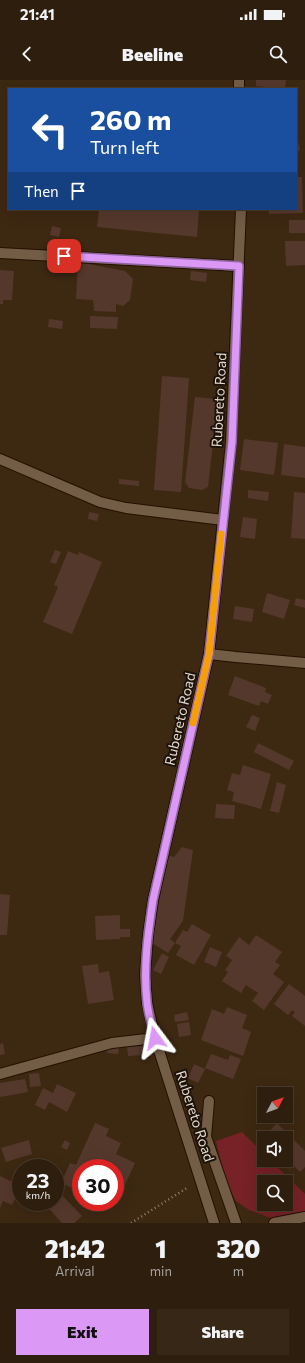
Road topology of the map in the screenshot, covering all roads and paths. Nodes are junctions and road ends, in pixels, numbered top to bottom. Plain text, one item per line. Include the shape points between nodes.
1 (241, 210) edge
2 (0, 253) edge
3 (239, 266) junction
4 (0, 459) edge
5 (223, 520) junction
6 (209, 654) junction
7 (305, 663) edge
8 (155, 1038) junction
9 (0, 1074) edge
10 (209, 1101) dead end
11 (201, 1179) junction
12 (305, 1217) edge
13 (131, 1223) edge
14 (214, 1223) edge
15 (236, 1223) edge
16 (274, 1223) edge

1 - 3 street, Rubereto Road
2 - 3 street
3 - 5 street, Rubereto Road via 232,442
4 - 5 street via 100,502 126,508
5 - 6 street, Rubereto Road
6 - 7 street
6 - 8 street, Rubereto Road via 153,900 148,935 145,974 147,1003
8 - 9 street via 112,1043
8 - 11 street, Rubereto Road
10 - 15 street via 206,1137
11 - 13 path
11 - 14 street, Rubereto Road
12 - 16 street

